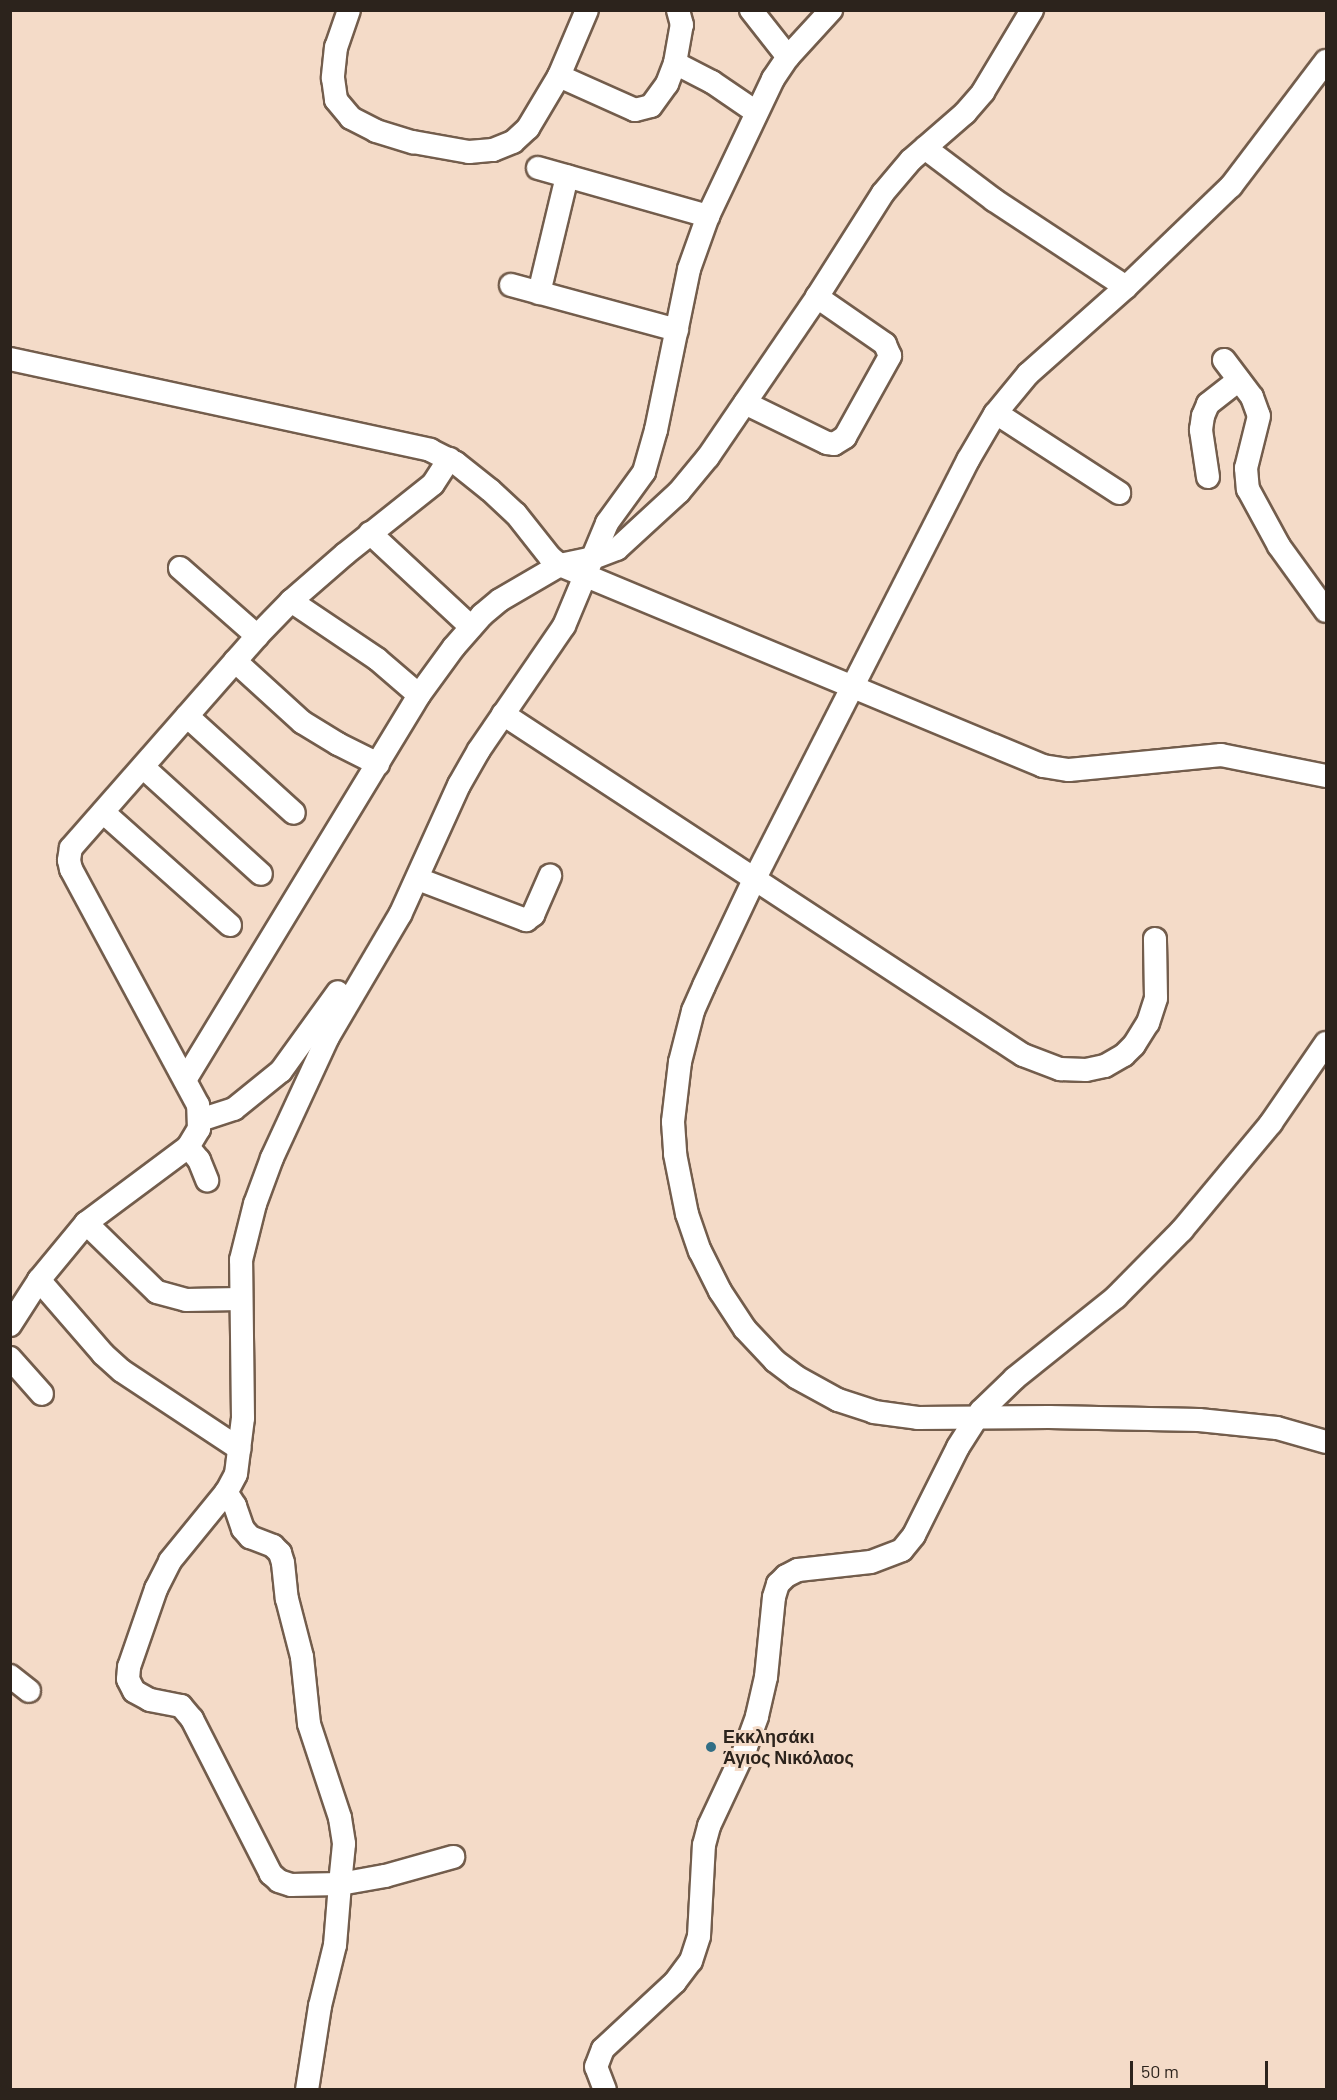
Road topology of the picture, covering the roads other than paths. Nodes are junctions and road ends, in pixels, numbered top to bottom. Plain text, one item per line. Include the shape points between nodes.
1 (349, 10) edge
2 (587, 10) edge
3 (678, 10) edge
4 (751, 10) edge
5 (831, 10) edge
6 (1032, 10) edge
7 (788, 57) junction
8 (1326, 61) edge
9 (675, 63) junction
10 (559, 76) junction
11 (756, 112) junction
12 (926, 148) junction
13 (538, 168) dead end
14 (567, 176) junction
15 (708, 216) junction
16 (511, 285) dead end
17 (1126, 287) junction
18 (539, 293) junction
19 (817, 297) junction
20 (677, 330) junction
21 (10, 359) edge
22 (1224, 360) dead end
23 (1239, 380) junction
24 (745, 403) junction
25 (996, 413) junction
26 (449, 459) junction
27 (1208, 477) dead end
28 (1119, 493) dead end
29 (370, 533) junction
30 (560, 565) junction
31 (180, 567) dead end
32 (589, 567) junction
33 (291, 601) junction
34 (1326, 611) edge
35 (471, 627) junction
36 (257, 636) junction
37 (235, 661) junction
38 (854, 686) junction
39 (419, 695) junction
40 (503, 714) junction
41 (187, 716) junction
42 (378, 764) junction
43 (143, 767) junction
44 (1326, 776) edge
45 (103, 812) junction
46 (294, 813) dead end
47 (261, 874) dead end
48 (550, 876) dead end
49 (418, 879) junction
50 (754, 880) junction
51 (230, 925) dead end
52 (1155, 939) dead end
53 (374, 960) junction
54 (1326, 1042) edge
55 (185, 1080) junction
56 (200, 1120) junction
57 (188, 1147) junction
58 (207, 1180) dead end
59 (86, 1223) junction
60 (39, 1280) junction
61 (240, 1299) junction
62 (10, 1325) edge
63 (10, 1359) edge
64 (42, 1394) dead end
65 (975, 1418) junction
66 (1326, 1442) edge
67 (240, 1449) junction
68 (226, 1492) junction
69 (10, 1676) edge
70 (29, 1691) dead end
71 (453, 1857) dead end
72 (340, 1884) junction
73 (306, 2090) edge
74 (605, 2090) edge

1 - 10 street via 336,47 336,100 351,118 394,136 469,152 493,150 513,142 528,128
2 - 10 street
3 - 9 street via 682,25
4 - 7 street
5 - 7 street
6 - 12 street via 983,92
7 - 11 street
8 - 17 street via 1231,186
9 - 10 street via 660,97 644,110 628,108
9 - 11 street
11 - 15 street
12 - 17 street via 994,200
12 - 19 street via 884,194
13 - 14 street
14 - 15 street
14 - 18 street
15 - 20 street via 689,269
16 - 18 street
17 - 25 street via 1028,374
18 - 20 street
19 - 24 street
19 - 24 street via 885,344 890,356 845,437 834,444 827,443
20 - 32 street via 649,459 639,481 607,523
21 - 26 street via 420,448
22 - 23 street
23 - 27 street via 1209,404 1203,416 1201,430
23 - 34 street via 1260,420 1246,468 1248,489 1280,546
24 - 32 street via 708,457 674,497 621,546
25 - 28 street
25 - 38 street via 968,460
26 - 29 street via 434,484
26 - 30 street via 501,500
29 - 33 street
29 - 35 street
30 - 32 street
30 - 35 street via 500,600
31 - 36 street
32 - 38 street
32 - 40 street via 564,626
33 - 36 street
33 - 39 street via 377,659
35 - 39 street
36 - 37 street
37 - 41 street
37 - 42 street via 302,722
38 - 44 street via 1057,769 1221,755
38 - 50 street
39 - 42 street
40 - 49 street via 459,785
40 - 50 street
41 - 43 street
41 - 46 street
42 - 55 street
43 - 45 street
43 - 47 street
45 - 51 street
45 - 55 street via 71,848 71,868
48 - 49 street via 533,915 526,920
49 - 53 street
50 - 52 street via 1023,1054 1060,1069 1105,1066 1134,1046 1148,1023 1156,998
50 - 65 street via 696,1005 676,1080 675,1154 685,1205 704,1260 745,1329 776,1360 816,1390 874,1412 918,1418
53 - 56 street via 349,975 302,1046 275,1077 234,1109
53 - 61 street via 328,1037 261,1186 243,1251
54 - 65 street via 1271,1123 1182,1230 1116,1297 1014,1377
55 - 56 street via 198,1105
56 - 57 street
57 - 58 street via 199,1160
57 - 59 street
59 - 60 street
59 - 61 street via 157,1292 186,1300
60 - 62 street
60 - 67 street via 122,1371
61 - 67 street
63 - 64 street
65 - 66 street via 1199,1420 1277,1428
65 - 74 street via 919,1527 902,1550 871,1562 798,1570 778,1584 757,1716 704,1845 699,1936 691,1961 675,1982 603,2049 596,2067
67 - 68 street via 236,1474
68 - 72 street via 236,1506 243,1529 250,1537 273,1546 283,1563 287,1599 302,1658 309,1725 340,1818 344,1844
68 - 72 street via 170,1561 129,1667 129,1683 144,1698 176,1704 185,1710 271,1874 291,1885
69 - 70 street
71 - 72 street
72 - 73 street via 334,1945

